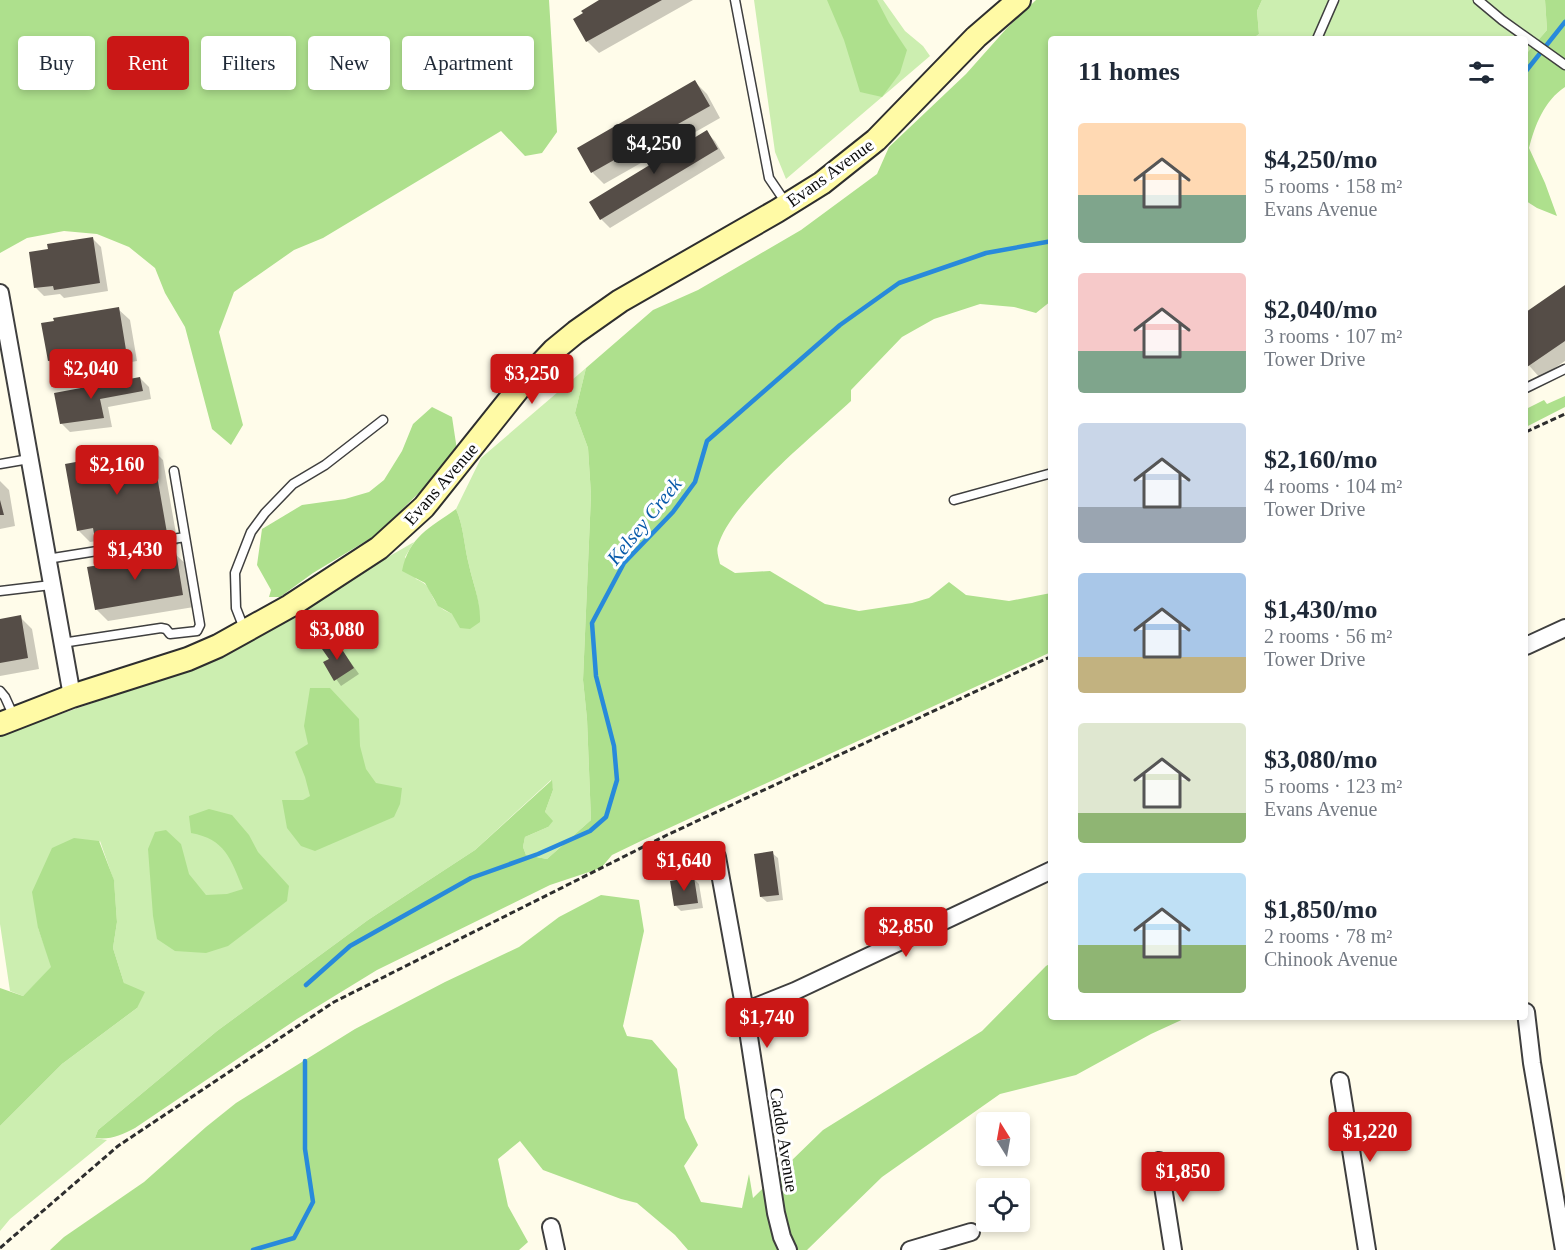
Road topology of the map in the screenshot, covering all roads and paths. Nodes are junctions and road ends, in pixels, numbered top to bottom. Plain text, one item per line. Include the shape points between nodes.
1 (735, 0) edge
2 (1019, 0) edge
3 (1334, 0) edge
4 (1478, 0) edge
5 (1318, 36) edge
6 (1524, 36) edge
7 (1528, 39) edge
8 (1565, 65) edge
9 (787, 206) junction
10 (0, 293) edge
11 (5, 349) edge
12 (1565, 369) edge
13 (1528, 387) edge
14 (1565, 414) edge
15 (383, 420) dead end
16 (1528, 431) edge
17 (29, 459) junction
18 (0, 464) edge
19 (174, 471) dead end
20 (1048, 474) edge
21 (954, 500) dead end
22 (185, 537) junction
23 (46, 559) junction
24 (51, 585) junction
25 (0, 591) edge
26 (1565, 628) edge
27 (245, 631) junction
28 (62, 643) junction
29 (1528, 645) edge
30 (1048, 658) edge
31 (0, 691) edge
32 (72, 696) junction
33 (7, 721) edge
34 (652, 843) junction
35 (717, 857) dead end
36 (662, 861) dead end
37 (1048, 872) edge
38 (745, 1011) junction
39 (1527, 1020) edge
40 (1340, 1081) dead end
41 (1159, 1161) dead end
42 (551, 1227) dead end
43 (971, 1232) dead end
44 (0, 1248) edge
45 (556, 1250) edge
46 (788, 1250) edge
47 (910, 1250) edge
48 (1173, 1250) edge
49 (1367, 1250) edge
50 (1564, 1250) edge

1 - 9 lane via 769,178
2 - 9 street, Evans Avenue via 976,37 876,140
3 - 5 lane
4 - 6 lane
7 - 8 lane
9 - 27 street, Evans Avenue via 620,301 576,332 523,383 442,486 401,530 346,570
10 - 11 street
11 - 17 street
12 - 13 lane
14 - 16 path
15 - 27 lane via 325,465 293,484 251,532 235,573 236,608
17 - 18 lane
17 - 23 street
19 - 22 lane
20 - 21 lane
22 - 23 lane
22 - 28 lane via 200,625 197,631 170,634 161,628
23 - 24 street
24 - 25 lane
24 - 28 street
26 - 29 street
27 - 32 street, Evans Avenue via 188,659
28 - 32 street
30 - 34 path
31 - 33 lane via 5,697
32 - 33 street, Evans Avenue
34 - 36 path
34 - 44 path via 334,1002 118,1146
35 - 38 street, Caddo Avenue
37 - 38 street
38 - 46 street, Caddo Avenue via 776,1213
39 - 50 street
40 - 49 street
41 - 48 street
42 - 45 street
43 - 47 street

